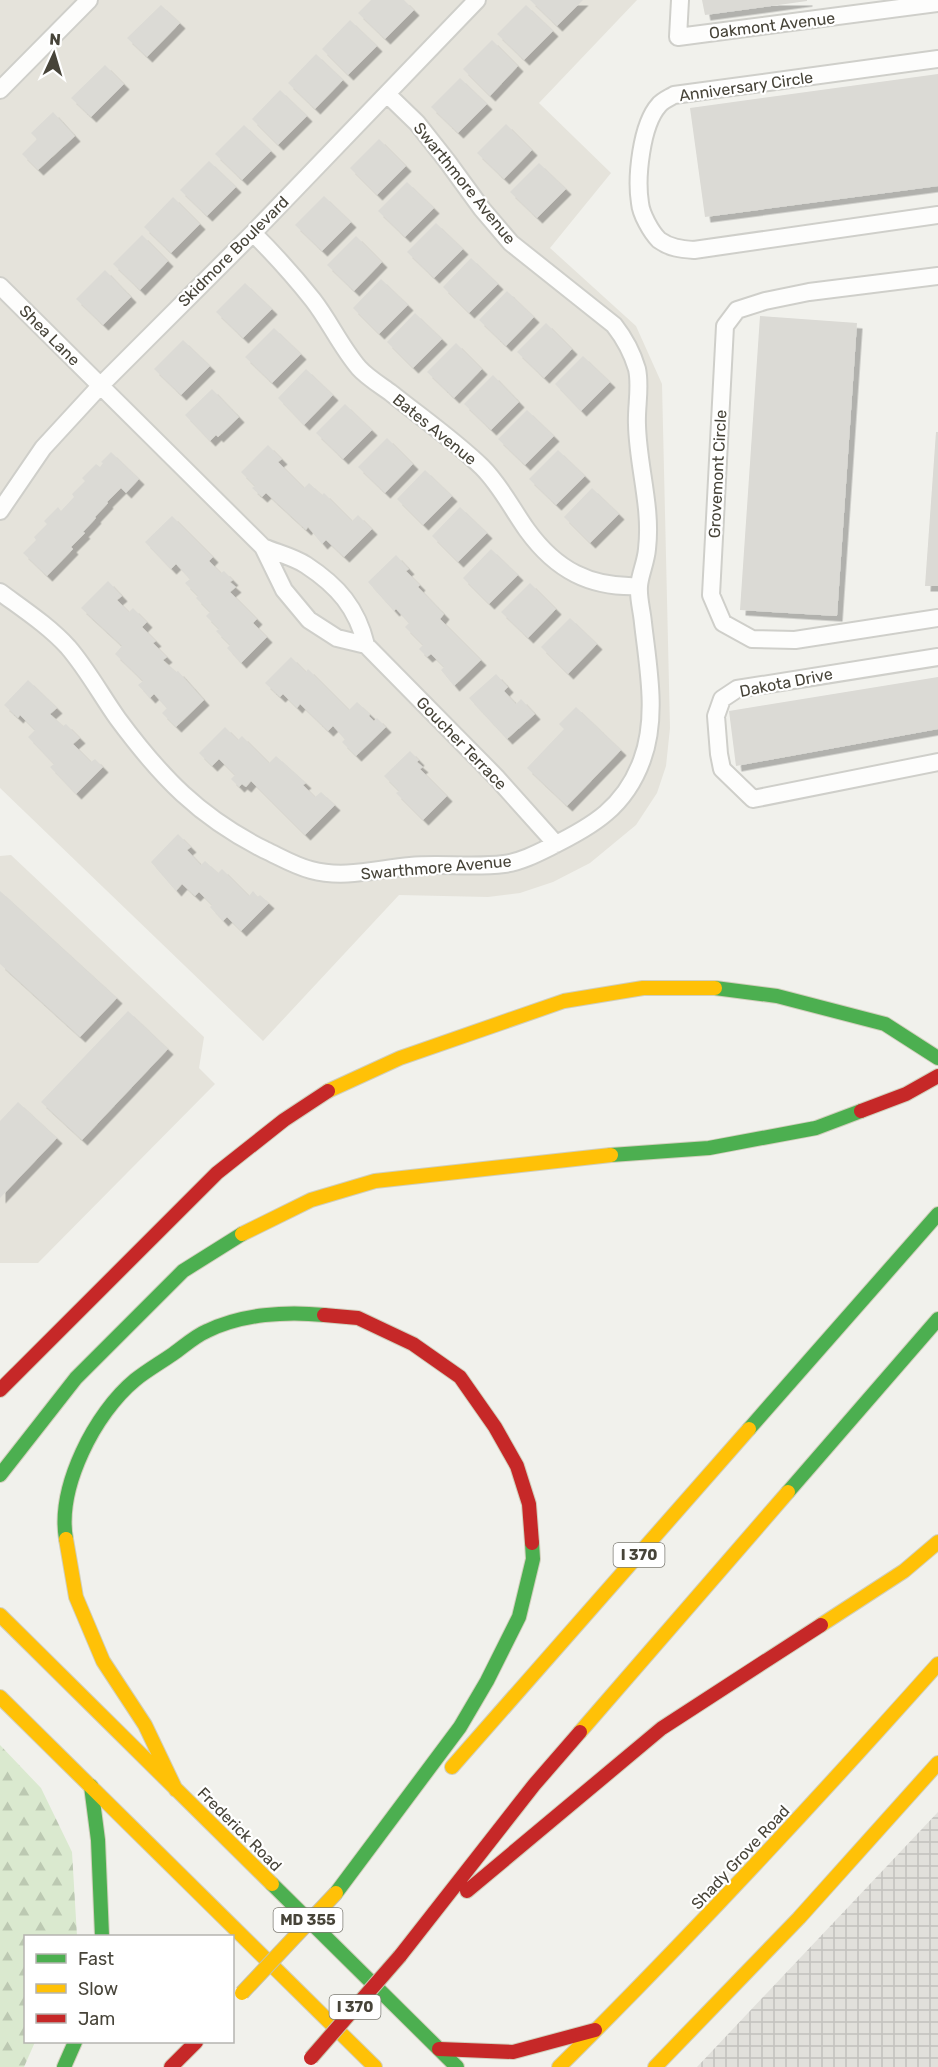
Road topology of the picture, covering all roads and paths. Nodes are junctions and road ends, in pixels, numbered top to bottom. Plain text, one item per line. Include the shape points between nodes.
1 (89, 0) edge
2 (477, 0) edge
3 (680, 0) edge
4 (938, 3) edge
5 (938, 59) edge
6 (0, 90) edge
7 (387, 94) junction
8 (938, 215) edge
9 (253, 232) junction
10 (938, 276) edge
11 (0, 286) edge
12 (101, 385) junction
13 (0, 511) edge
14 (263, 548) junction
15 (639, 586) junction
16 (0, 592) edge
17 (938, 618) edge
18 (366, 645) junction
19 (938, 657) edge
20 (938, 762) edge
21 (556, 844) junction
22 (938, 1058) edge
23 (938, 1076) edge
24 (938, 1214) edge
25 (938, 1319) edge
26 (0, 1390) edge
27 (45, 1416) junction
28 (9, 1442) dead end
29 (0, 1475) edge
30 (938, 1542) edge
31 (0, 1615) edge
32 (938, 1664) edge
33 (0, 1697) edge
34 (938, 1763) edge
35 (446, 1773) dead end
36 (91, 1786) junction
37 (176, 1790) junction
38 (430, 1791) dead end
39 (336, 1893) junction
40 (418, 1932) junction
41 (102, 1935) edge
42 (237, 1998) edge
43 (598, 2029) junction
44 (75, 2043) edge
45 (195, 2043) edge
46 (439, 2049) junction
47 (306, 2063) edge
48 (64, 2067) edge
49 (171, 2067) edge
50 (375, 2067) edge
51 (457, 2067) edge
52 (559, 2067) edge
53 (655, 2067) edge

1 - 6 street
2 - 7 street, Skidmore Boulevard
3 - 4 street, Oakmont Avenue via 678,37
5 - 8 street, Anniversary Circle via 674,95 660,104 651,117 639,175 640,206 648,223 658,239 676,249 694,250
7 - 9 street, Skidmore Boulevard
7 - 15 street, Swarthmore Avenue via 417,123 511,243 614,325 625,339 638,374 637,426 648,524
9 - 12 street, Skidmore Boulevard
9 - 15 street, Bates Avenue via 314,302 360,369 483,468 552,559 588,580
10 - 17 street, Grovemont Circle via 765,301 737,310 725,326 711,595 723,623 752,639 795,640
11 - 12 street, Shea Lane
12 - 13 street, Skidmore Boulevard via 43,448
12 - 14 street, Goucher Terrace
14 - 18 street, Goucher Terrace via 284,590 309,620 336,638
14 - 18 street, Goucher Terrace via 306,565 340,593 355,611
15 - 21 street, Swarthmore Avenue via 650,686 643,758 625,795 612,809 598,822
16 - 21 street, Swarthmore Avenue via 69,649 118,719 183,796 237,836 296,865 312,871 348,874 412,866 485,866 508,864
18 - 21 street, Goucher Terrace
19 - 20 street, Dakota Drive via 737,689 722,699 716,716 722,769 753,799
22 - 26 main road via 885,1024 777,996 715,988 644,988 564,1001 400,1058 334,1087 284,1120 217,1173
23 - 27 main road via 906,1094 816,1128 709,1148 584,1157 375,1181 311,1200 250,1229 183,1271 76,1378
24 - 35 main road, I 370
25 - 40 main road, I 370 via 534,1785
27 - 28 main road
27 - 29 main road
30 - 40 main road via 904,1571 662,1728
31 - 37 main road, Frederick Road / MD 355
32 - 43 main road, Shady Grove Road via 854,1760
33 - 36 main road, MD 355
34 - 53 main road via 734,1988
36 - 41 main road via 98,1840
36 - 50 main road, MD 355
37 - 39 main road via 145,1725 103,1661 76,1597 64,1526 69,1485 99,1419 134,1381 206,1330 250,1317 307,1313 358,1318 413,1344 460,1377 517,1466 529,1504 533,1559 519,1617 488,1681 460,1727
37 - 46 main road, Frederick Road / MD 355
38 - 39 main road
39 - 42 main road, bridge
40 - 47 main road, I 370, bridge
43 - 46 main road via 513,2052
43 - 52 main road, Shady Grove Road
44 - 48 main road
45 - 49 main road
46 - 51 main road, Frederick Road / MD 355

